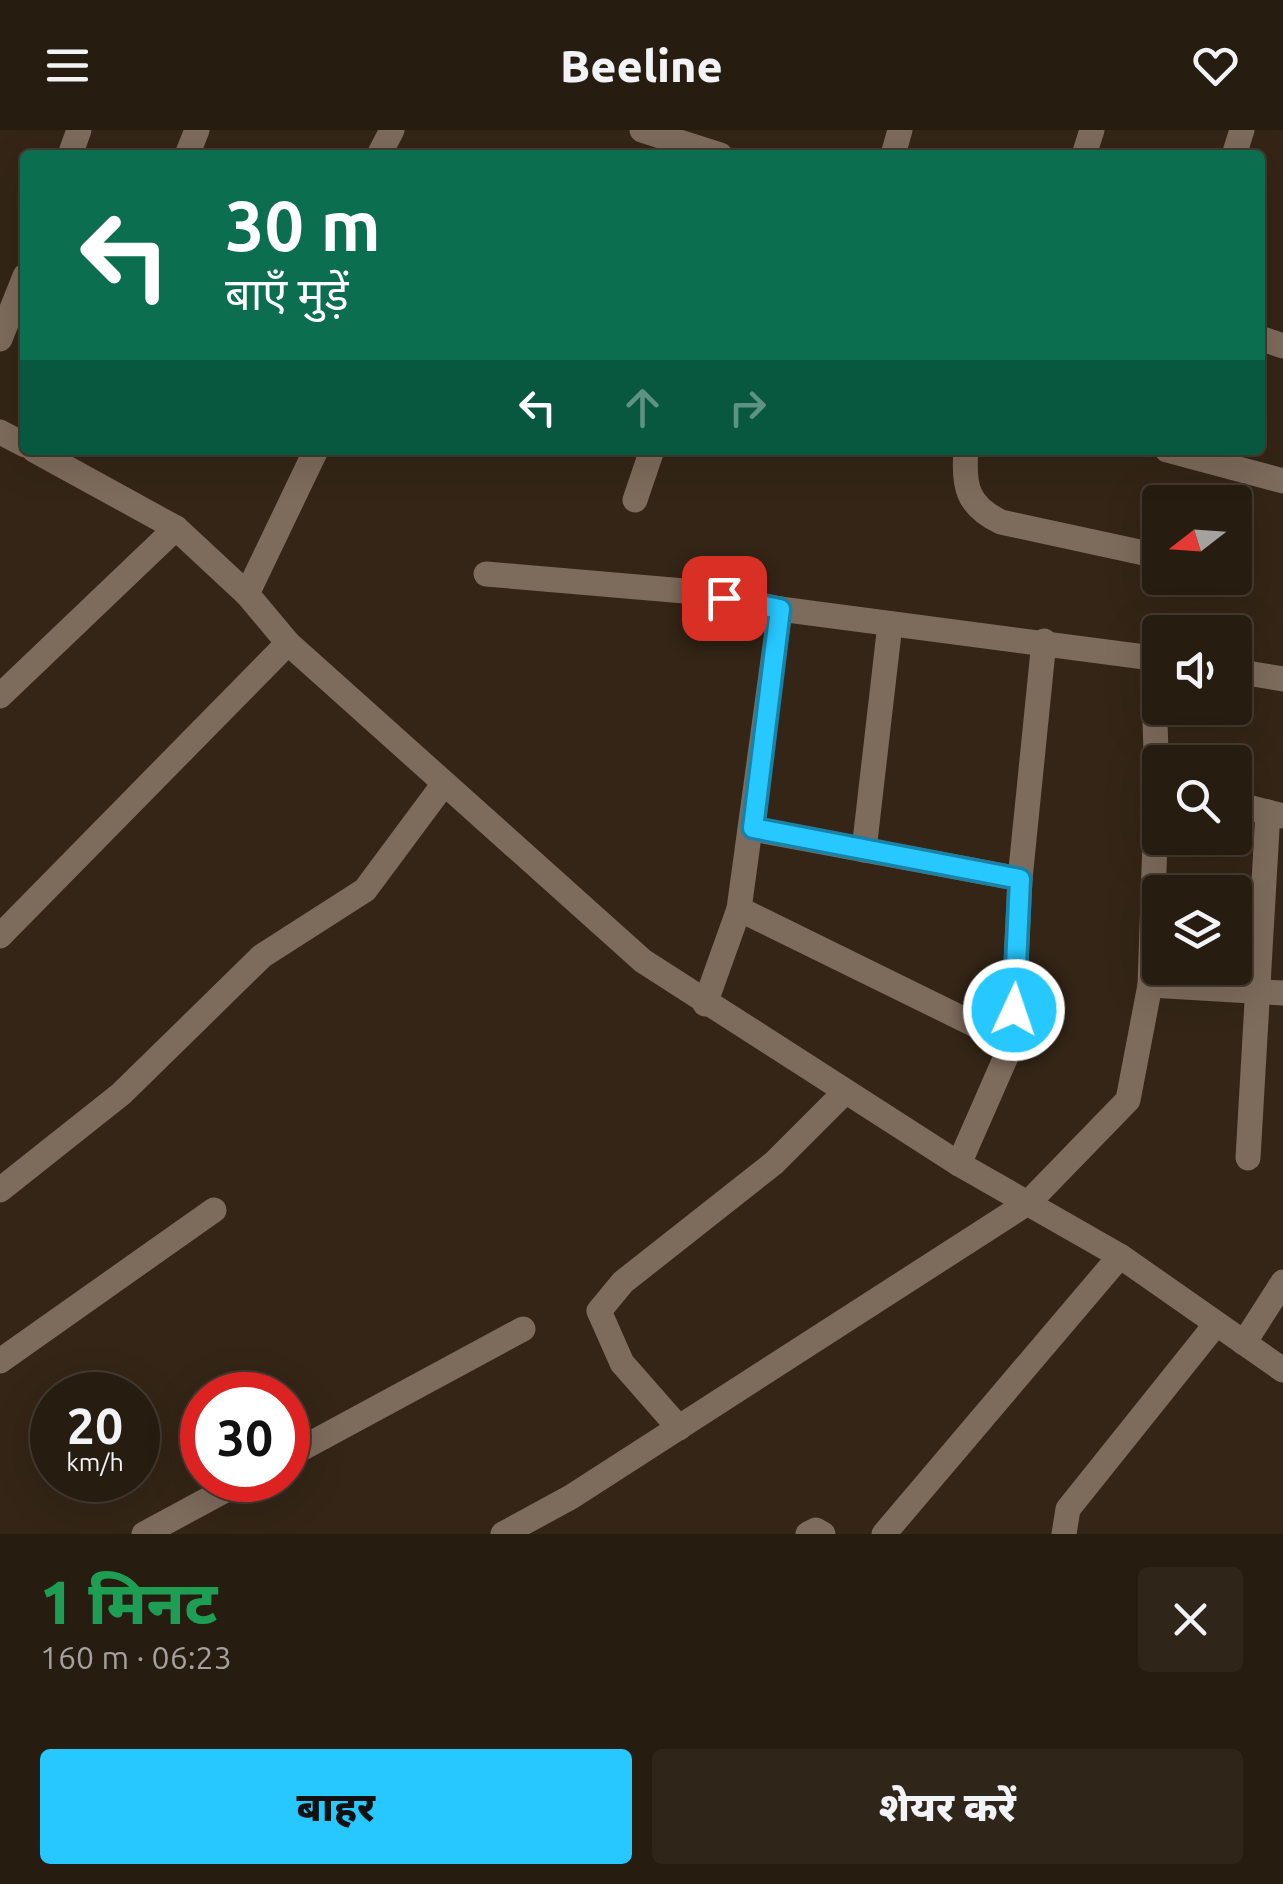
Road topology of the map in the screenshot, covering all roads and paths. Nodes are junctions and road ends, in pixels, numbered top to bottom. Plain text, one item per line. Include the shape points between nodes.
1 (642, 130) edge
2 (711, 144) edge
3 (20, 288) edge
4 (0, 338) edge
5 (36, 455) edge
6 (314, 455) edge
7 (650, 455) edge
8 (966, 455) edge
9 (1185, 455) edge
10 (1283, 481) edge
11 (635, 500) dead end
12 (176, 528) junction
13 (1142, 553) edge
14 (486, 574) dead end
15 (246, 594) junction
16 (780, 609) junction
17 (890, 624) junction
18 (1044, 641) junction
19 (288, 644) junction
20 (1142, 656) edge
21 (1252, 674) edge
22 (1283, 679) edge
23 (0, 696) edge
24 (443, 785) junction
25 (1276, 814) edge
26 (753, 828) junction
27 (864, 850) junction
28 (1020, 879) junction
29 (1273, 895) edge
30 (739, 909) junction
31 (0, 936) edge
32 (1150, 985) joint
33 (1256, 989) junction
34 (1283, 993) edge
35 (705, 1004) junction
36 (1012, 1043) junction
37 (845, 1092) junction
38 (1248, 1158) dead end
39 (958, 1164) junction
40 (0, 1190) edge
41 (1030, 1202) junction
42 (214, 1210) dead end
43 (1120, 1256) junction
44 (1283, 1282) edge
45 (1216, 1324) junction
46 (522, 1328) dead end
47 (1244, 1343) junction
48 (0, 1360) edge
49 (1283, 1370) edge
50 (679, 1428) junction
51 (310, 1444) edge
52 (203, 1502) edge
53 (144, 1534) edge
54 (503, 1534) edge
55 (808, 1534) edge
56 (822, 1534) edge
57 (884, 1534) edge
58 (1064, 1534) edge

1 - 2 street
3 - 4 street
5 - 12 street
6 - 15 street
7 - 11 street
8 - 13 street via 966,494 980,512
9 - 10 street
12 - 15 street
12 - 23 street
14 - 16 street via 696,592
15 - 19 street
16 - 17 street
16 - 26 street
17 - 18 street
17 - 27 street
18 - 20 street
18 - 28 street
19 - 24 street
19 - 31 street
21 - 22 street
24 - 35 street via 606,932
24 - 40 street via 365,890 262,956 121,1094
25 - 29 street
26 - 27 street
26 - 30 street
27 - 28 street
28 - 36 street
29 - 33 street
30 - 35 street
30 - 36 street
32 - 33 street
32 - 41 street via 1128,1100
33 - 34 street
33 - 38 street
35 - 37 street
36 - 39 street
37 - 39 street
37 - 50 street via 774,1163 623,1282 599,1311 622,1363
39 - 41 street
41 - 43 street
41 - 50 street
42 - 48 street
43 - 45 street
43 - 57 street
44 - 47 street
45 - 47 street
45 - 58 street via 1068,1509
46 - 51 street
47 - 49 street
50 - 54 street
52 - 53 street
55 - 56 street

